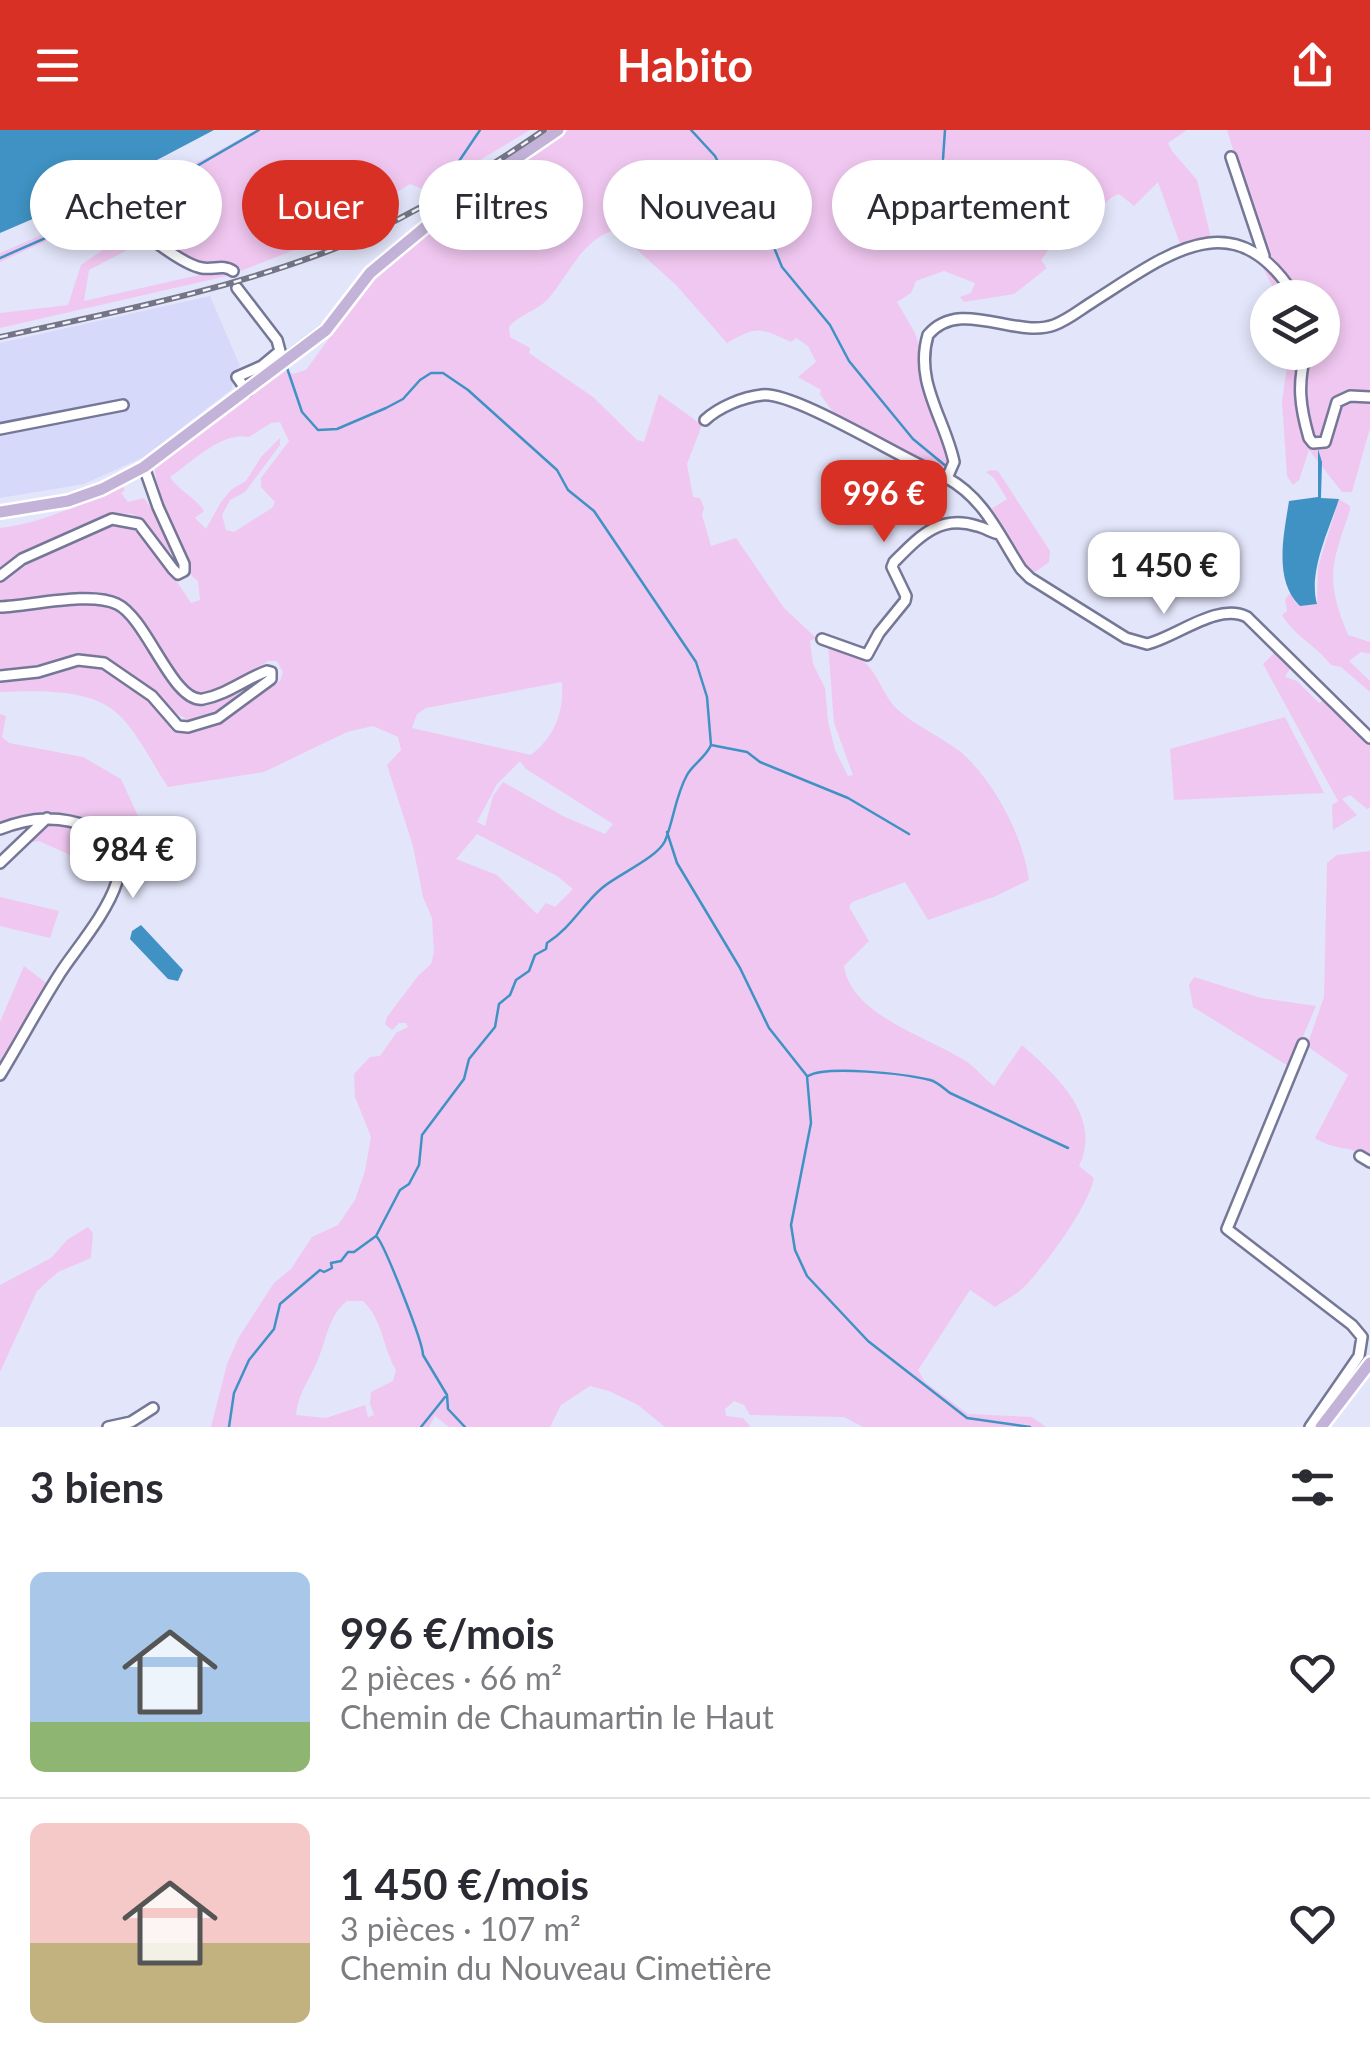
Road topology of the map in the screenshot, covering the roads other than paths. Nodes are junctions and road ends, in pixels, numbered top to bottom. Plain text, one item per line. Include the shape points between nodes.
1 (558, 130) edge
2 (1232, 157) dead end
3 (170, 250) edge
4 (1265, 258) junction
5 (233, 271) dead end
6 (1285, 280) edge
7 (237, 288) dead end
8 (1301, 370) edge
9 (246, 392) junction
10 (1370, 397) edge
11 (124, 404) dead end
12 (706, 420) dead end
13 (0, 429) edge
14 (144, 467) junction
15 (947, 478) junction
16 (0, 512) edge
17 (1000, 534) junction
18 (0, 576) edge
19 (0, 607) edge
20 (822, 639) dead end
21 (0, 676) edge
22 (1370, 738) edge
23 (47, 818) junction
24 (0, 829) edge
25 (0, 863) edge
26 (1303, 1044) dead end
27 (0, 1075) edge
28 (1370, 1363) edge
29 (153, 1408) dead end
30 (108, 1427) edge
31 (1310, 1427) edge
32 (1321, 1427) edge

1 - 9 main road via 485,178 384,262 326,330
2 - 4 street
3 - 5 street via 195,266
4 - 6 street
4 - 15 street via 1230,244 1202,243 1152,264 1056,324 956,319 934,327 926,343 926,378 954,462
7 - 9 street via 280,351 237,377
8 - 10 street via 1298,396 1313,444 1325,442 1336,402
9 - 14 main road
11 - 13 street
12 - 15 street via 748,399 776,396
14 - 16 main road via 68,501
14 - 18 street via 184,570 173,569 139,524 112,518
15 - 17 street via 966,489
17 - 20 street via 959,523 925,531 894,562 906,601 867,655
17 - 22 street via 1030,578 1139,644 1222,613 1248,617
19 - 21 street via 118,604 178,684 199,700 267,671 271,679 218,718 188,728 104,663 78,660
23 - 24 street
23 - 25 street
23 - 27 street via 108,838 118,858 117,888
26 - 31 street via 1227,1230 1362,1337 1359,1356
28 - 32 main road
29 - 30 street

